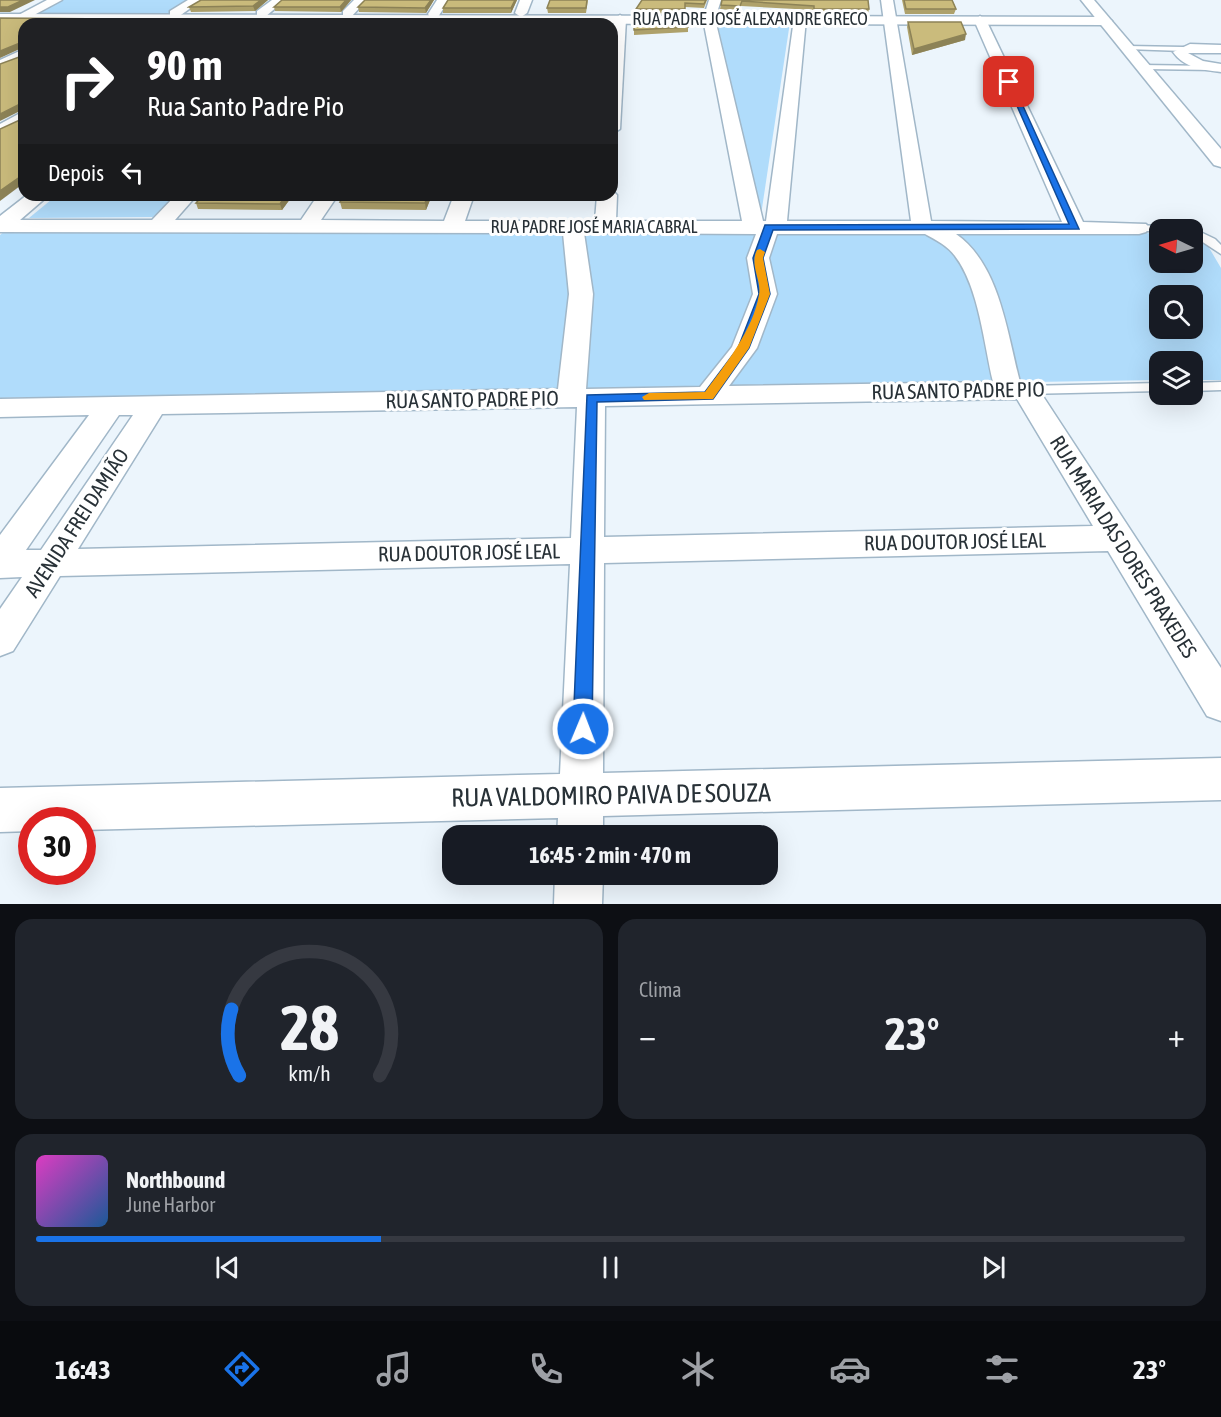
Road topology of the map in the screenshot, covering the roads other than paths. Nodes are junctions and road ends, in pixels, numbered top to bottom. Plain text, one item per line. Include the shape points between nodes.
1 (56, 0) edge
2 (196, 0) edge
3 (279, 0) edge
4 (443, 0) edge
5 (526, 0) edge
6 (715, 0) edge
7 (889, 11) edge
8 (617, 12) junction
9 (800, 13) junction
10 (355, 14) edge
11 (978, 14) junction
12 (1099, 14) edge
13 (21, 16) junction
14 (709, 16) junction
15 (0, 17) edge
16 (530, 17) edge
17 (41, 18) edge
18 (174, 18) edge
19 (261, 18) edge
20 (279, 18) edge
21 (422, 18) edge
22 (439, 18) edge
23 (484, 18) edge
24 (617, 18) edge
25 (1068, 18) junction
26 (1128, 48) junction
27 (1184, 49) junction
28 (1221, 49) edge
29 (18, 56) edge
30 (0, 66) edge
31 (1144, 67) junction
32 (1220, 68) edge
33 (18, 120) edge
34 (0, 131) edge
35 (1221, 161) edge
36 (31, 201) edge
37 (182, 201) edge
38 (324, 201) edge
39 (462, 201) edge
40 (607, 201) edge
41 (159, 225) junction
42 (308, 225) junction
43 (0, 226) edge
44 (573, 226) junction
45 (605, 226) junction
46 (452, 227) junction
47 (766, 227) junction
48 (1075, 227) junction
49 (926, 228) junction
50 (1139, 228) joint
51 (1149, 228) edge
52 (1203, 237) edge
53 (1221, 251) edge
54 (1221, 386) edge
55 (1149, 387) edge
56 (1203, 387) edge
57 (1017, 390) junction
58 (708, 396) junction
59 (581, 398) junction
60 (111, 406) junction
61 (153, 406) junction
62 (0, 408) edge
63 (1118, 538) junction
64 (587, 550) junction
65 (0, 562) edge
66 (50, 563) junction
67 (0, 640) edge
68 (1221, 703) edge
69 (1221, 780) edge
70 (0, 810) edge
71 (581, 816) edge
72 (579, 885) edge
73 (578, 904) edge

1 - 13 street
2 - 18 street
3 - 19 street
4 - 22 street
5 - 16 street
6 - 14 street
7 - 9 street, RUA PADRE JOSÉ ALEXANDRE GRECO
7 - 11 street, RUA PADRE JOSÉ ALEXANDRE GRECO
7 - 49 street
8 - 14 street, RUA PADRE JOSÉ ALEXANDRE GRECO
8 - 16 street, RUA PADRE JOSÉ ALEXANDRE GRECO
8 - 24 street
9 - 14 street, RUA PADRE JOSÉ ALEXANDRE GRECO
9 - 47 street
10 - 20 street, RUA PADRE JOSÉ ALEXANDRE GRECO
10 - 21 street, RUA PADRE JOSÉ ALEXANDRE GRECO
11 - 25 street, RUA PADRE JOSÉ ALEXANDRE GRECO
11 - 48 street
12 - 25 street
12 - 25 street, RUA PADRE JOSÉ ALEXANDRE GRECO
12 - 26 street
13 - 15 street, RUA PADRE JOSÉ ALEXANDRE GRECO
13 - 17 street, RUA PADRE JOSÉ ALEXANDRE GRECO
13 - 18 street, RUA PADRE JOSÉ ALEXANDRE GRECO
14 - 47 street
16 - 23 street, RUA PADRE JOSÉ ALEXANDRE GRECO
26 - 27 lane
26 - 31 street
27 - 28 street
27 - 32 street via 1181,55 1185,59
29 - 30 street
31 - 32 lane
31 - 35 street
33 - 34 street
36 - 43 street
37 - 41 street
38 - 42 street
39 - 46 street
40 - 45 street
41 - 42 street, RUA PADRE JOSÉ MARIA CABRAL
41 - 43 street, RUA PADRE JOSÉ MARIA CABRAL
42 - 46 street, RUA PADRE JOSÉ MARIA CABRAL
44 - 45 street, RUA PADRE JOSÉ MARIA CABRAL
44 - 46 street, RUA PADRE JOSÉ MARIA CABRAL
44 - 59 street via 580,294
45 - 47 street, RUA PADRE JOSÉ MARIA CABRAL
47 - 49 street, RUA PADRE JOSÉ MARIA CABRAL
47 - 58 street via 758,258 765,294 744,348
48 - 49 street, RUA PADRE JOSÉ MARIA CABRAL
48 - 50 street, RUA PADRE JOSÉ MARIA CABRAL
49 - 57 street, RUA MARIA DAS DORES PRAXEDES via 945,235 969,259
50 - 51 lane, RUA PADRE JOSÉ MARIA CABRAL
52 - 53 lane
54 - 56 lane
55 - 57 lane, RUA SANTO PADRE PIO
57 - 58 street, RUA SANTO PADRE PIO
57 - 63 street, RUA MARIA DAS DORES PRAXEDES
58 - 59 street, RUA SANTO PADRE PIO
59 - 61 street, RUA SANTO PADRE PIO
59 - 64 street
60 - 61 street, RUA SANTO PADRE PIO
60 - 62 street, RUA SANTO PADRE PIO
60 - 65 street, AVENIDA FREI DAMIÃO
61 - 66 street, AVENIDA FREI DAMIÃO
63 - 64 street, RUA DOUTOR JOSÉ LEAL
63 - 68 street, RUA MARIA DAS DORES PRAXEDES
64 - 66 street, RUA DOUTOR JOSÉ LEAL
64 - 71 street
65 - 66 street, RUA DOUTOR JOSÉ LEAL
66 - 67 street, AVENIDA FREI DAMIÃO
69 - 71 street, RUA VALDOMIRO PAIVA DE SOUZA
70 - 71 street, RUA VALDOMIRO PAIVA DE SOUZA
72 - 73 street

